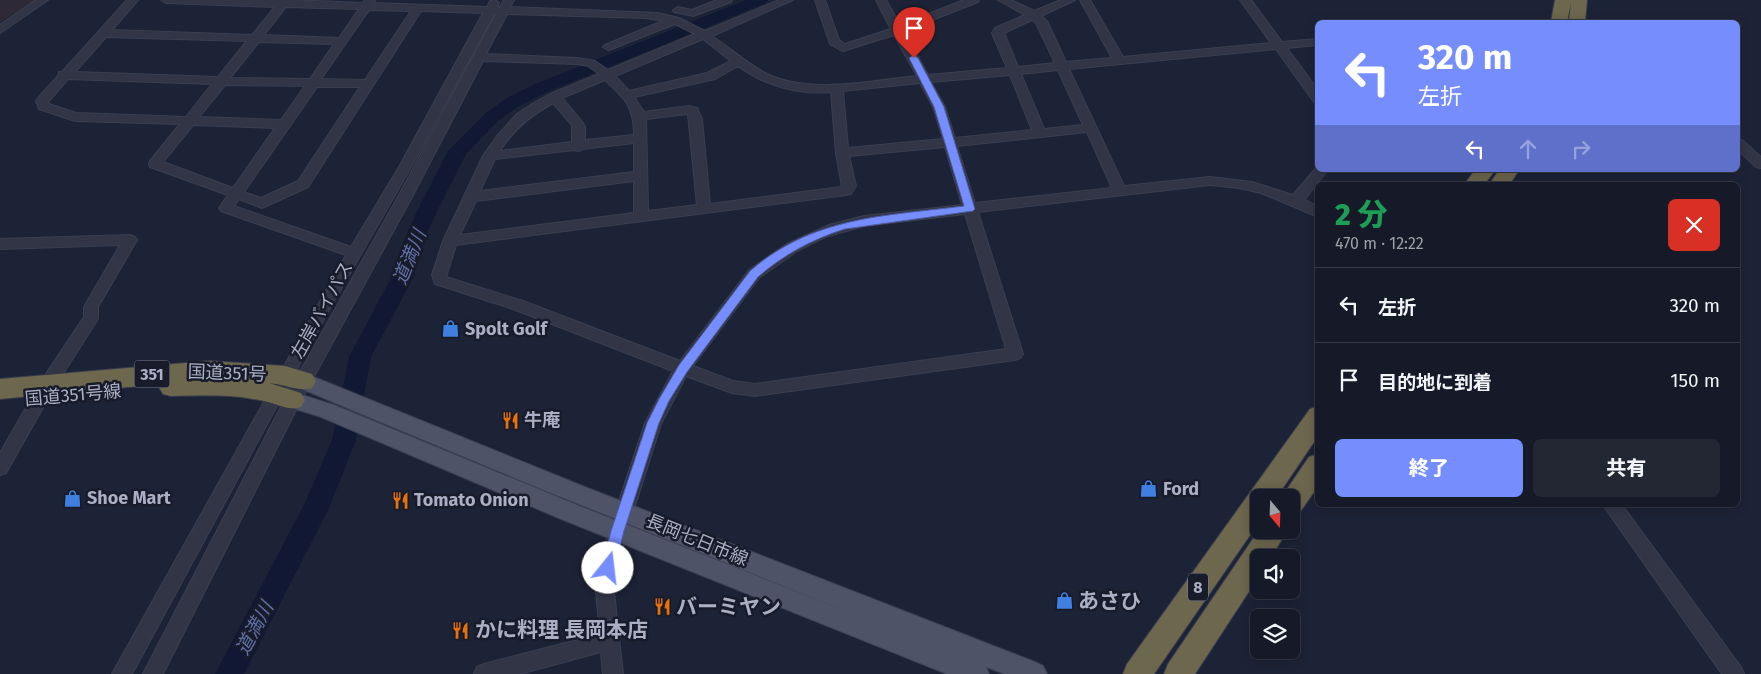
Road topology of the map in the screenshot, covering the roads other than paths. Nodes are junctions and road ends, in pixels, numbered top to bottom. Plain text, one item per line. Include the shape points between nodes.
1 (44, 0) edge
2 (133, 0) edge
3 (166, 0) edge
4 (727, 0) edge
5 (788, 0) edge
6 (820, 0) edge
7 (881, 0) edge
8 (1003, 0) edge
9 (1070, 0) edge
10 (1085, 0) edge
11 (1245, 0) edge
12 (1563, 0) edge
13 (970, 1) edge
14 (285, 2) edge
15 (368, 3) edge
16 (500, 5) edge
17 (418, 8) junction
18 (676, 14) edge
19 (1033, 15) junction
20 (1560, 20) edge
21 (0, 30) edge
22 (898, 30) junction
23 (701, 33) junction
24 (102, 34) junction
25 (255, 38) junction
26 (342, 42) junction
27 (1315, 42) edge
28 (1278, 46) junction
29 (609, 47) dead end
30 (480, 57) junction
31 (739, 61) junction
32 (1120, 61) junction
33 (1062, 67) junction
34 (1014, 72) junction
35 (606, 74) junction
36 (63, 75) junction
37 (924, 78) junction
38 (220, 82) junction
39 (313, 84) junction
40 (367, 84) junction
41 (837, 88) junction
42 (626, 95) junction
43 (1315, 95) edge
44 (554, 97) junction
45 (640, 116) junction
46 (190, 121) junction
47 (284, 124) junction
48 (1091, 128) junction
49 (1040, 133) junction
50 (639, 138) junction
51 (950, 144) junction
52 (1740, 145) edge
53 (578, 147) junction
54 (842, 153) junction
55 (489, 156) junction
56 (1761, 164) edge
57 (1320, 172) edge
58 (639, 176) junction
59 (1120, 191) junction
60 (236, 193) junction
61 (470, 197) junction
62 (1295, 201) junction
63 (704, 209) junction
64 (970, 209) junction
65 (1315, 211) edge
66 (641, 216) junction
67 (450, 241) junction
68 (0, 244) edge
69 (348, 252) dead end
70 (683, 368) junction
71 (290, 387) junction
72 (0, 389) edge
73 (44, 390) junction
74 (0, 401) edge
75 (375, 419) junction
76 (1315, 420) edge
77 (0, 468) edge
78 (1315, 469) edge
79 (1267, 489) edge
80 (1300, 491) edge
81 (1613, 507) edge
82 (1250, 513) edge
83 (621, 521) junction
84 (1268, 539) edge
85 (609, 641) junction
86 (122, 674) edge
87 (153, 674) edge
88 (484, 674) edge
89 (613, 674) edge
90 (977, 674) edge
91 (1035, 674) edge
92 (1137, 674) edge
93 (1178, 674) edge
94 (1734, 674) edge

1 - 21 street
2 - 24 street
3 - 14 street
4 - 18 street via 693,13
5 - 23 street
6 - 22 street via 834,42 839,46 852,46
7 - 22 street
8 - 19 street
9 - 19 street
10 - 32 street
11 - 28 street
12 - 20 highway
13 - 22 street
14 - 15 street
14 - 25 street
15 - 17 street
15 - 26 street
16 - 17 street
16 - 18 street via 646,15
16 - 30 street, 左岸バイパス
16 - 71 street, 左岸バイパス via 353,253
17 - 40 street
18 - 23 street
18 - 29 street
19 - 33 street via 1041,22
19 - 34 street via 998,33
22 - 37 street
23 - 31 street
23 - 35 street
24 - 25 street
24 - 36 street
25 - 26 street
25 - 38 street
26 - 39 street
27 - 28 street
28 - 32 street
28 - 43 street
30 - 35 street via 577,61 589,63
30 - 71 street, 左岸バイパス
31 - 41 street via 785,86
31 - 42 street via 711,76
32 - 33 street
33 - 34 street
33 - 48 street
34 - 37 street
34 - 49 street
35 - 42 street
35 - 44 street
36 - 38 street
36 - 46 street via 42,101 43,106 75,117
37 - 41 street
37 - 51 street via 939,107
38 - 39 street
38 - 46 street
39 - 40 street
39 - 47 street
40 - 60 street via 303,184 262,203
41 - 54 street
42 - 45 street
44 - 53 street via 579,127
44 - 55 street via 519,119 499,139
45 - 50 street
45 - 63 street via 689,110 695,114
46 - 47 street
46 - 60 street via 155,164
47 - 60 street
48 - 49 street
48 - 59 street
49 - 51 street
50 - 53 street
50 - 58 street
51 - 54 street
51 - 64 street
52 - 56 street
53 - 55 street
54 - 63 street via 849,186 846,191
55 - 61 street
57 - 62 street
58 - 61 street
58 - 66 street
59 - 62 street via 1210,181 1234,182
59 - 64 street
60 - 69 street via 226,208
61 - 67 street
62 - 65 street
63 - 66 street
64 - 70 street via 844,226 794,246 754,274
64 - 70 street via 1015,354 755,390 732,387
66 - 67 street
67 - 70 street via 440,280 518,305
68 - 73 street via 130,240 91,307 91,318
70 - 83 street via 653,423
71 - 73 highway, 国道351号線 / 351 via 224,385
71 - 75 main road, 長岡七日市線 via 327,411
71 - 75 main road, 長岡七日市線 via 332,392
71 - 86 street, 左岸バイパス via 189,548
71 - 87 street, 左岸バイパス
72 - 73 highway, 351
73 - 74 highway, 国道351号線 / 351
73 - 77 street
75 - 83 main road, 長岡七日市線
76 - 79 highway, 8
78 - 80 highway
81 - 94 street
82 - 92 highway, 8
83 - 85 street via 604,582
83 - 90 main road, 長岡七日市線
83 - 91 main road, 長岡七日市線
84 - 93 highway, 8
85 - 88 street
85 - 89 street

